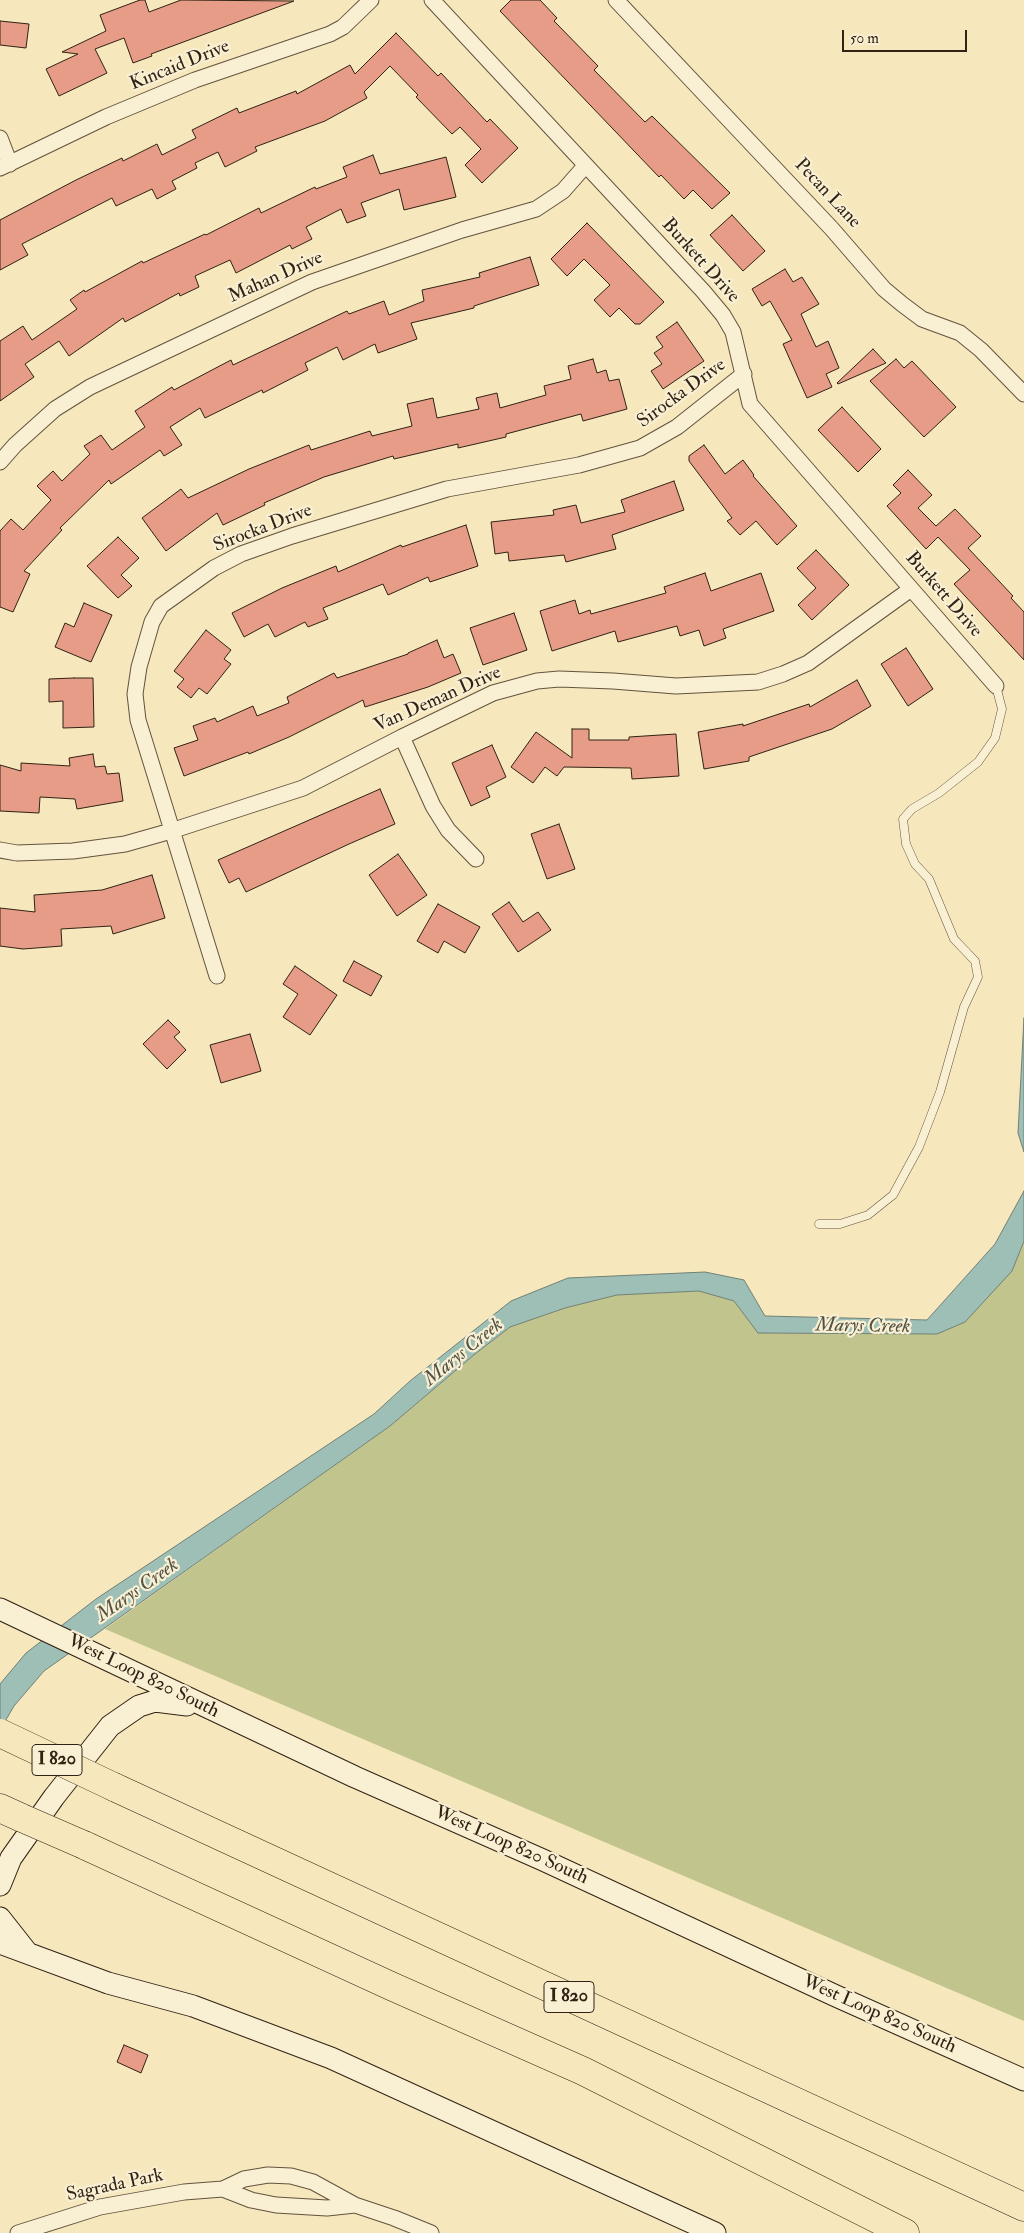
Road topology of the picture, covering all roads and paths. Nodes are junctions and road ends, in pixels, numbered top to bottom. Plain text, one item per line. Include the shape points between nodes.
1 (371, 0) edge
2 (432, 0) edge
3 (616, 0) edge
4 (0, 138) edge
5 (5, 166) edge
6 (585, 166) junction
7 (744, 374) junction
8 (1024, 394) edge
9 (0, 462) edge
10 (911, 588) junction
11 (996, 686) joint
12 (402, 737) junction
13 (171, 831) junction
14 (0, 850) edge
15 (476, 859) dead end
16 (217, 976) dead end
17 (819, 1224) dead end
18 (0, 1609) edge
19 (207, 1708) junction
20 (0, 1733) edge
21 (0, 1808) edge
22 (0, 1885) edge
23 (0, 1918) edge
24 (0, 1943) edge
25 (30, 1955) junction
26 (1024, 2080) edge
27 (223, 2189) junction
28 (355, 2206) junction
29 (1024, 2208) edge
30 (18, 2233) edge
31 (431, 2233) edge
32 (715, 2233) edge
33 (905, 2233) edge

1 - 5 street, Kincaid Drive via 343,27 330,34 195,80 106,117
2 - 6 street, Burkett Drive
3 - 8 street, Pecan Lane via 832,229 884,289 922,319 960,333
4 - 5 street
6 - 7 street, Burkett Drive via 723,315 733,332
6 - 9 street, Mahan Drive via 563,191 536,209 462,230 312,282 90,387 55,409
7 - 10 street, Burkett Drive via 750,404
7 - 13 street, Sirocka Drive via 677,427 640,448 579,465 447,490 292,536 241,554 161,606 152,622 135,694 138,720
10 - 11 street, Burkett Drive
10 - 12 street, Van Deman Drive via 808,663 758,682 676,686 613,680 537,681 494,693
11 - 17 lane via 1002,709 995,738 978,762 903,818 906,844 915,864 929,879 954,939 975,961 978,977 964,1007 940,1092 919,1147 893,1195 868,1215 840,1224
12 - 13 street, Van Deman Drive via 303,788
12 - 15 street via 433,806 448,830
13 - 14 street, Van Deman Drive via 125,844 73,851 17,853
13 - 16 street, Sirocka Drive
18 - 19 main road, West Loop 820 South
19 - 22 main road via 155,1701 139,1706 110,1726 54,1797 12,1858
19 - 26 main road, West Loop 820 South
20 - 29 highway, I 820, bridge
21 - 33 highway, bridge via 583,2071
23 - 25 main road
24 - 25 main road
25 - 32 main road via 108,1983 193,2006 331,2058
27 - 28 street, Sagrada Park via 276,2205
27 - 28 street, Sagrada Park via 268,2175 291,2176 313,2182
27 - 30 street, Sagrada Park via 184,2192 100,2207
28 - 31 street, Sagrada Park

